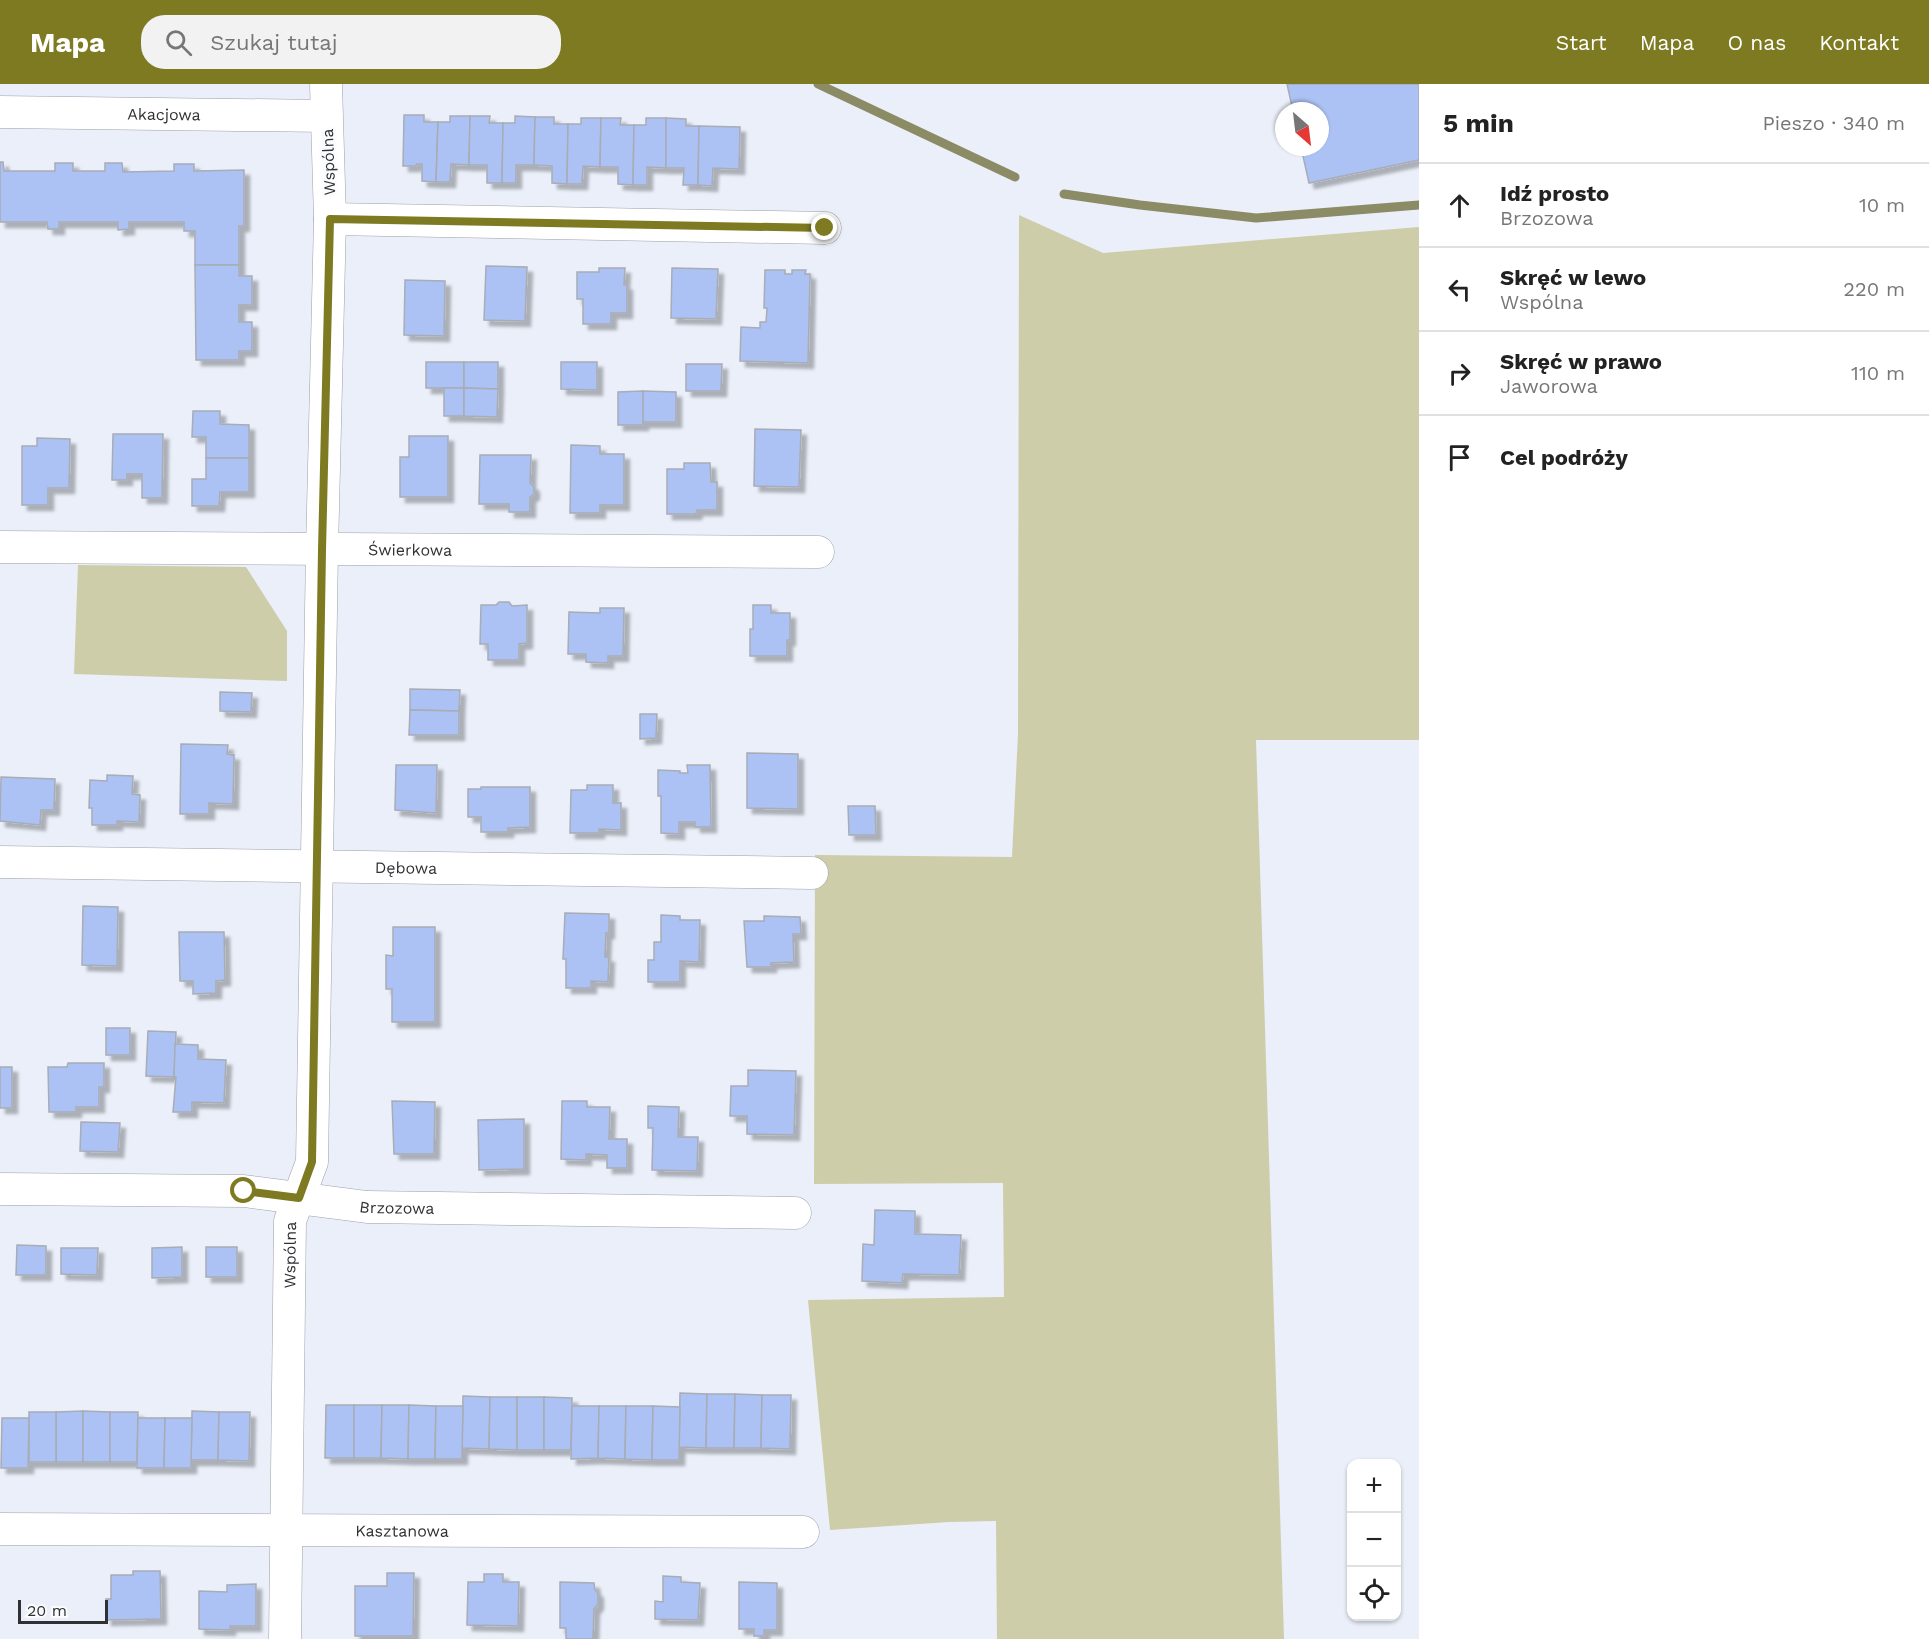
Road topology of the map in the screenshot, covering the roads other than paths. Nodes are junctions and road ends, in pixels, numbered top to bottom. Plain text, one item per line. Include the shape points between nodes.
1 (326, 84) edge
2 (0, 112) edge
3 (326, 116) junction
4 (330, 219) junction
5 (825, 228) dead end
6 (0, 547) edge
7 (322, 550) junction
8 (818, 552) dead end
9 (0, 862) edge
10 (318, 867) junction
11 (812, 873) dead end
12 (0, 1189) edge
13 (299, 1198) junction
14 (795, 1213) dead end
15 (0, 1529) edge
16 (286, 1530) junction
17 (803, 1532) dead end
18 (285, 1639) edge

1 - 3 street, Wspólna
2 - 3 street, Akacjowa
3 - 4 street, Wspólna
4 - 5 street
4 - 7 street, Wspólna
6 - 7 street, Świerkowa
7 - 8 street, Świerkowa
7 - 10 street, Wspólna
9 - 10 street, Dębowa
10 - 11 street, Dębowa
10 - 13 street, Wspólna via 312,1162
12 - 13 street, Brzozowa via 244,1191
13 - 14 street, Brzozowa via 367,1207
13 - 16 street, Wspólna via 290,1221
15 - 16 street, Kasztanowa
16 - 17 street, Kasztanowa
16 - 18 street, Wspólna

